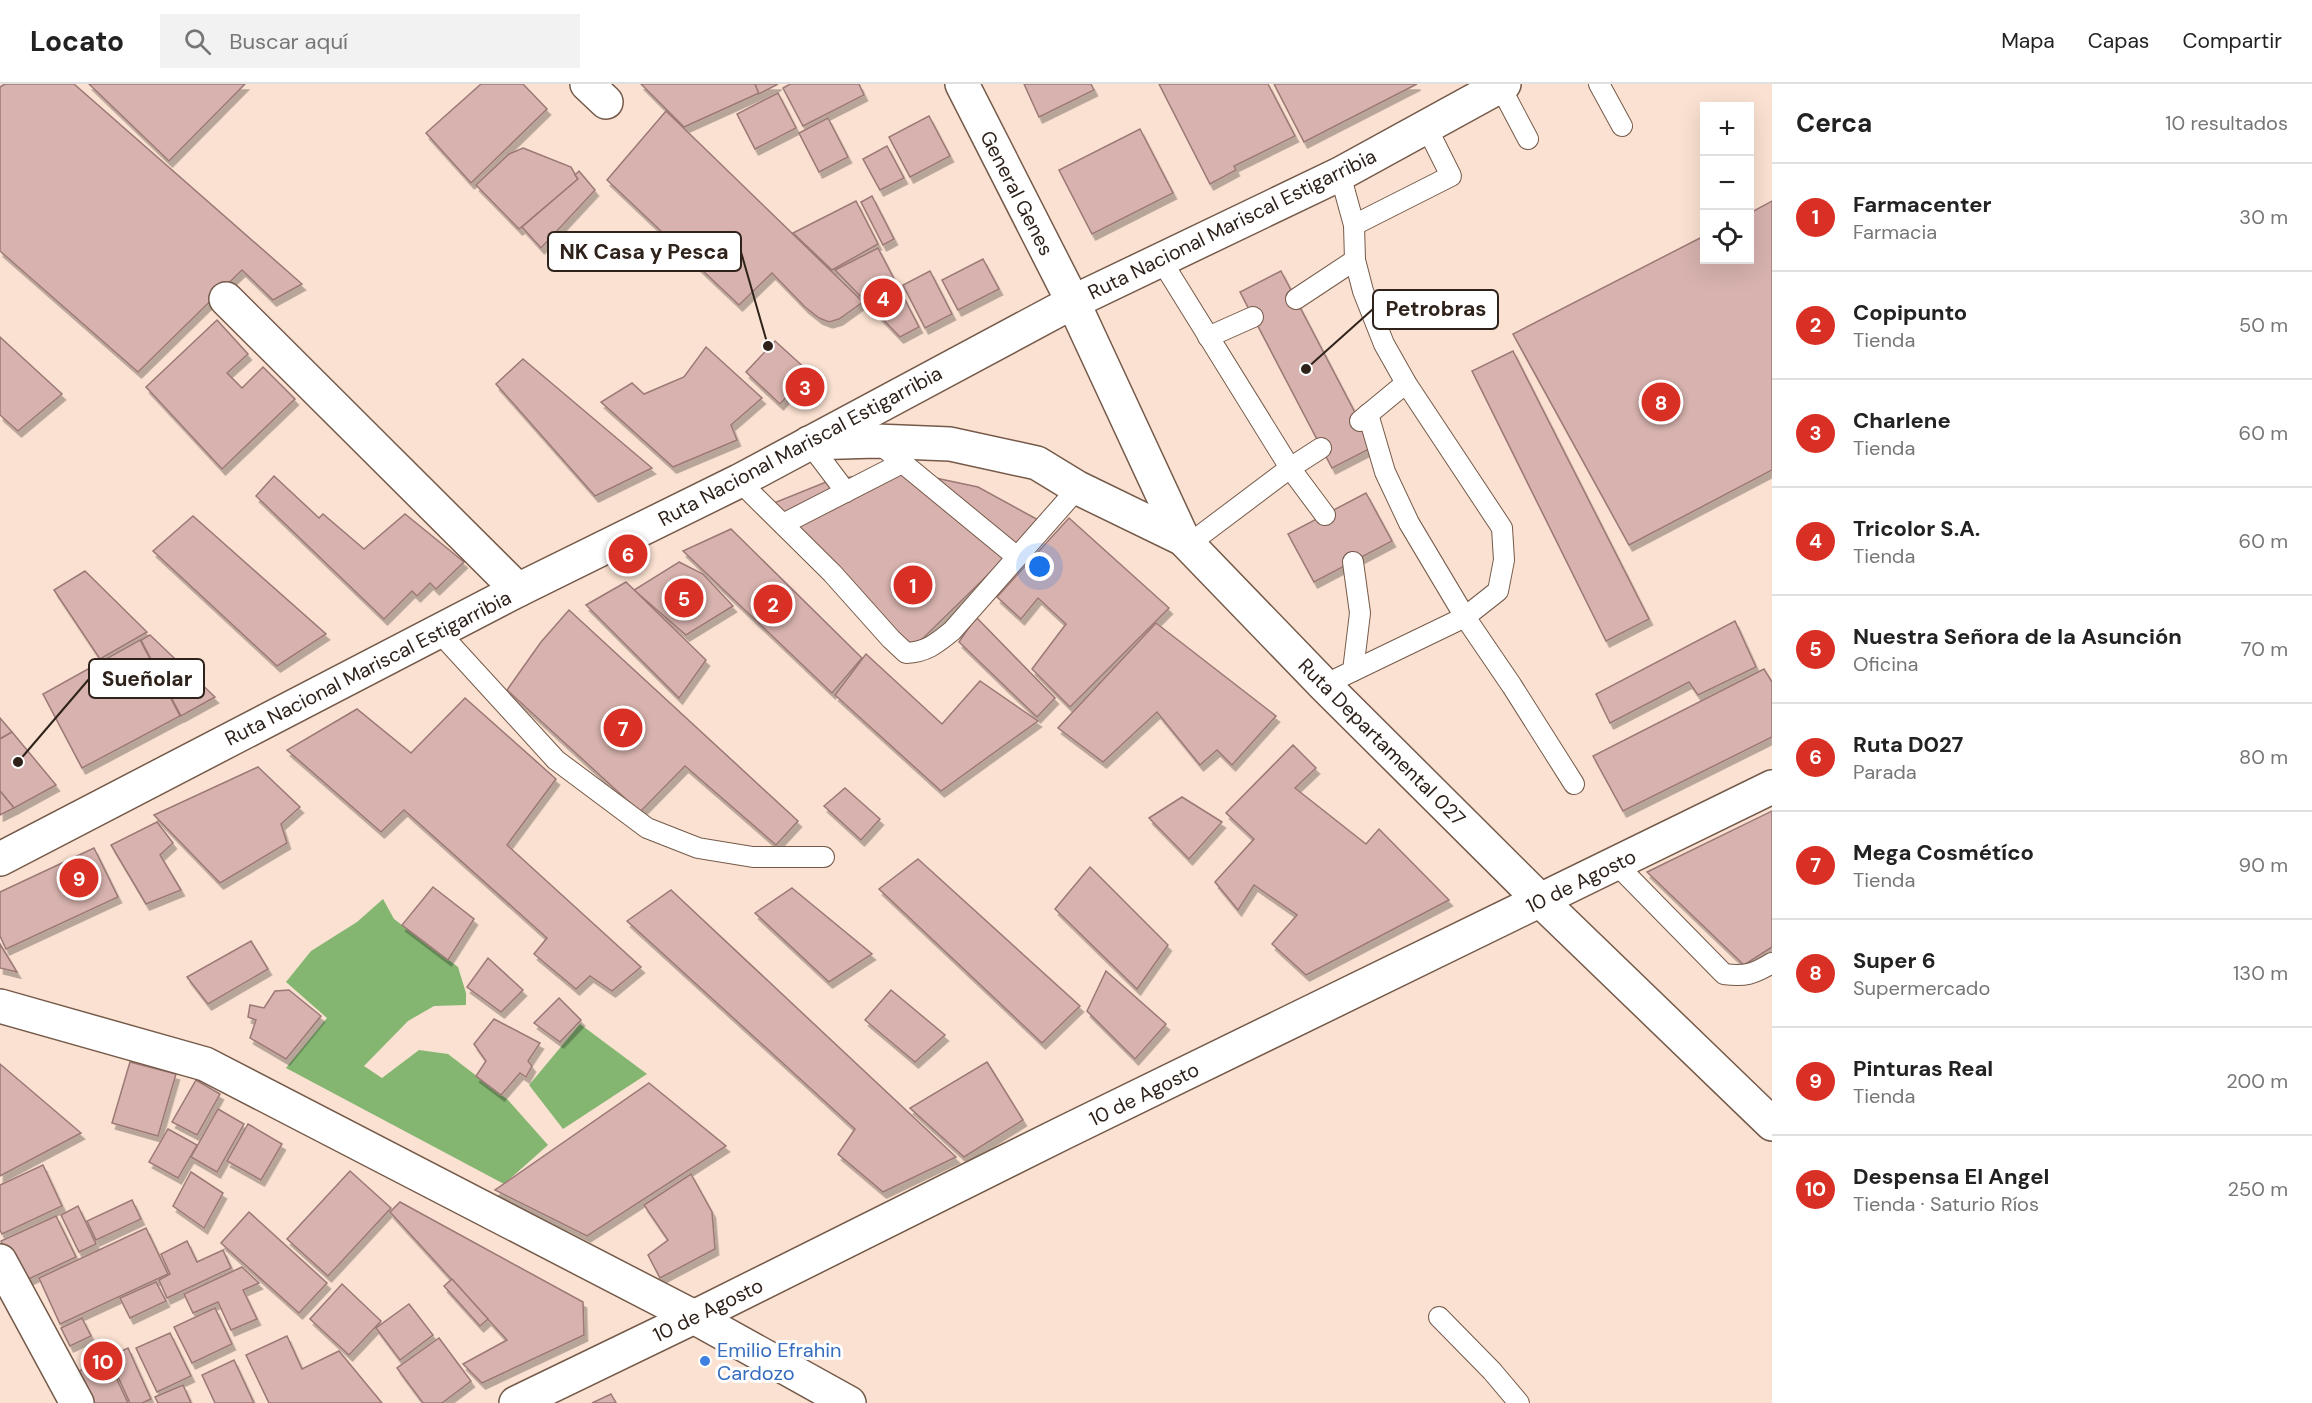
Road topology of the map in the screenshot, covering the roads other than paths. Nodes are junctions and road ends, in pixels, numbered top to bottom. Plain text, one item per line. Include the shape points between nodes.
1 (962, 84) edge
2 (1599, 84) edge
3 (1502, 85) edge
4 (1426, 126) junction
5 (1622, 126) dead end
6 (1528, 139) dead end
7 (1340, 174) junction
8 (1353, 225) junction
9 (1161, 260) junction
10 (1355, 260) junction
11 (226, 299) dead end
12 (1296, 299) dead end
13 (1073, 302) junction
14 (1253, 317) dead end
15 (1208, 337) junction
16 (1406, 383) junction
17 (876, 441) junction
18 (809, 443) junction
19 (1321, 448) dead end
20 (902, 463) junction
21 (1290, 468) junction
22 (740, 481) junction
23 (1078, 488) junction
24 (846, 492) junction
25 (1324, 515) dead end
26 (783, 525) junction
27 (1186, 542) junction
28 (1017, 557) junction
29 (1353, 562) dead end
30 (518, 590) junction
31 (1465, 617) junction
32 (439, 632) junction
33 (1353, 671) junction
34 (1324, 686) junction
35 (1574, 784) dead end
36 (1772, 787) edge
37 (824, 857) dead end
38 (0, 859) edge
39 (1616, 864) junction
40 (1541, 901) junction
41 (1772, 963) edge
42 (0, 1006) edge
43 (1772, 1124) edge
44 (0, 1262) edge
45 (694, 1317) junction
46 (1439, 1317) dead end
47 (77, 1403) edge
48 (516, 1403) edge
49 (849, 1403) edge
50 (1519, 1403) edge

1 - 13 main road, General Genes
2 - 5 lane
3 - 4 main road, Ruta Nacional Mariscal Estigarribia
3 - 6 lane
4 - 7 main road, Ruta Nacional Mariscal Estigarribia
4 - 8 lane via 1451,176
7 - 8 lane
7 - 9 main road, Ruta Nacional Mariscal Estigarribia
8 - 10 lane
9 - 13 main road, Ruta Nacional Mariscal Estigarribia
9 - 15 lane
10 - 12 lane
10 - 16 lane via 1384,344
11 - 30 main road
13 - 18 main road, Ruta Nacional Mariscal Estigarribia
13 - 27 main road, Ruta Departamental 027
14 - 15 lane
15 - 21 lane
16 - 31 lane via 1364,417 1409,523
16 - 31 lane via 1502,528 1504,560 1498,591
17 - 18 main road
17 - 20 lane
17 - 23 main road via 950,444 1037,463
18 - 22 main road, Ruta Nacional Mariscal Estigarribia
18 - 24 lane
19 - 21 lane
20 - 24 lane
20 - 28 lane
21 - 25 lane
21 - 27 lane
22 - 26 lane
22 - 30 main road, Ruta Nacional Mariscal Estigarribia
23 - 27 main road
23 - 28 lane
24 - 26 lane
26 - 28 lane via 906,653 933,647
27 - 34 main road, Ruta Departamental 027
29 - 33 lane via 1360,613
30 - 32 main road, Ruta Nacional Mariscal Estigarribia
31 - 33 lane
31 - 35 lane
32 - 37 lane via 556,760 647,828 698,848 753,857
32 - 38 main road, Ruta Nacional Mariscal Estigarribia
33 - 34 lane
34 - 40 main road, Ruta Departamental 027
36 - 39 main road, 10 de Agosto
39 - 40 main road, 10 de Agosto
39 - 41 lane via 1724,974 1754,974
40 - 43 main road, Ruta Departamental 027
40 - 45 main road, 10 de Agosto
42 - 45 main road via 205,1064
44 - 47 main road
45 - 48 main road, 10 de Agosto
45 - 49 main road
46 - 50 lane

